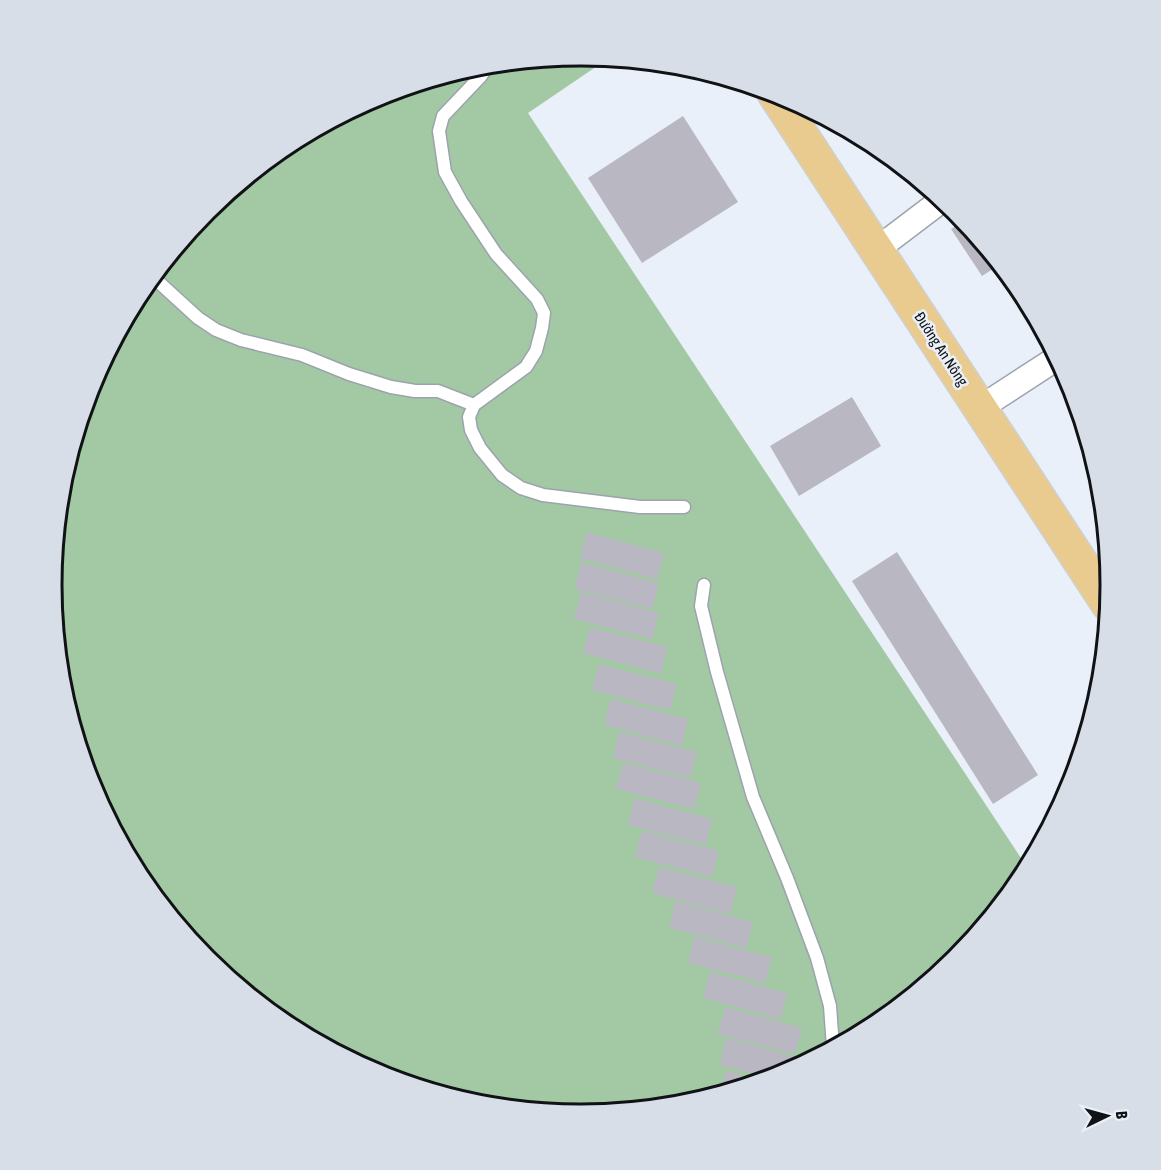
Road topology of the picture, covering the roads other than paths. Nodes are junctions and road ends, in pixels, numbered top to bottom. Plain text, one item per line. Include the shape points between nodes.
1 (481, 76) edge
2 (784, 108) edge
3 (934, 206) edge
4 (876, 250) junction
5 (159, 283) edge
6 (1050, 363) edge
7 (474, 405) junction
8 (980, 408) junction
9 (684, 507) dead end
10 (704, 585) dead end
11 (1100, 591) edge
12 (833, 1038) edge

1 - 7 lane via 443,116 440,131 445,172 496,254 537,299 544,313 536,351 526,367
2 - 4 main road, Đường An Nông
3 - 4 street
4 - 8 main road, Đường An Nông
5 - 7 lane via 216,330 391,387 438,391
6 - 8 street
7 - 9 lane via 469,417 480,448 502,475 521,488 543,495 640,507
8 - 11 main road, Đường An Nông
10 - 12 lane via 702,606 717,672 753,797 817,958 830,1006

